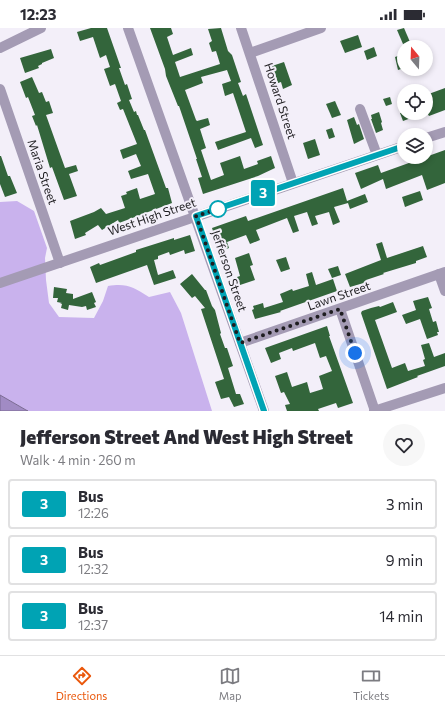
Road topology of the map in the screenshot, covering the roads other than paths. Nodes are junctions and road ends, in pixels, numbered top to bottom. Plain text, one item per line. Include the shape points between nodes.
1 (41, 28) edge
2 (128, 28) edge
3 (241, 28) edge
4 (321, 28) edge
5 (0, 48) edge
6 (250, 53) junction
7 (0, 89) edge
8 (360, 109) dead end
9 (445, 132) edge
10 (433, 136) edge
11 (397, 148) edge
12 (377, 155) junction
13 (293, 183) junction
14 (196, 216) junction
15 (60, 262) junction
16 (442, 273) edge
17 (0, 283) edge
18 (445, 291) edge
19 (340, 309) junction
20 (240, 343) junction
21 (445, 388) edge
22 (390, 409) edge
23 (264, 411) edge
24 (375, 411) edge

1 - 5 street
2 - 14 street, Jefferson Street
3 - 6 street, Howard Street
4 - 6 street
6 - 13 street, Howard Street
7 - 15 street, Maria Street
8 - 12 street
9 - 10 street
11 - 12 street, West High Street
12 - 13 street, West High Street
13 - 14 street, West High Street
14 - 15 street, West High Street
14 - 20 street, Jefferson Street
15 - 17 street, West High Street
16 - 18 street
16 - 19 street, Lawn Street
19 - 20 street, Lawn Street
19 - 24 street
20 - 23 street, Jefferson Street
21 - 22 street
22 - 24 street

